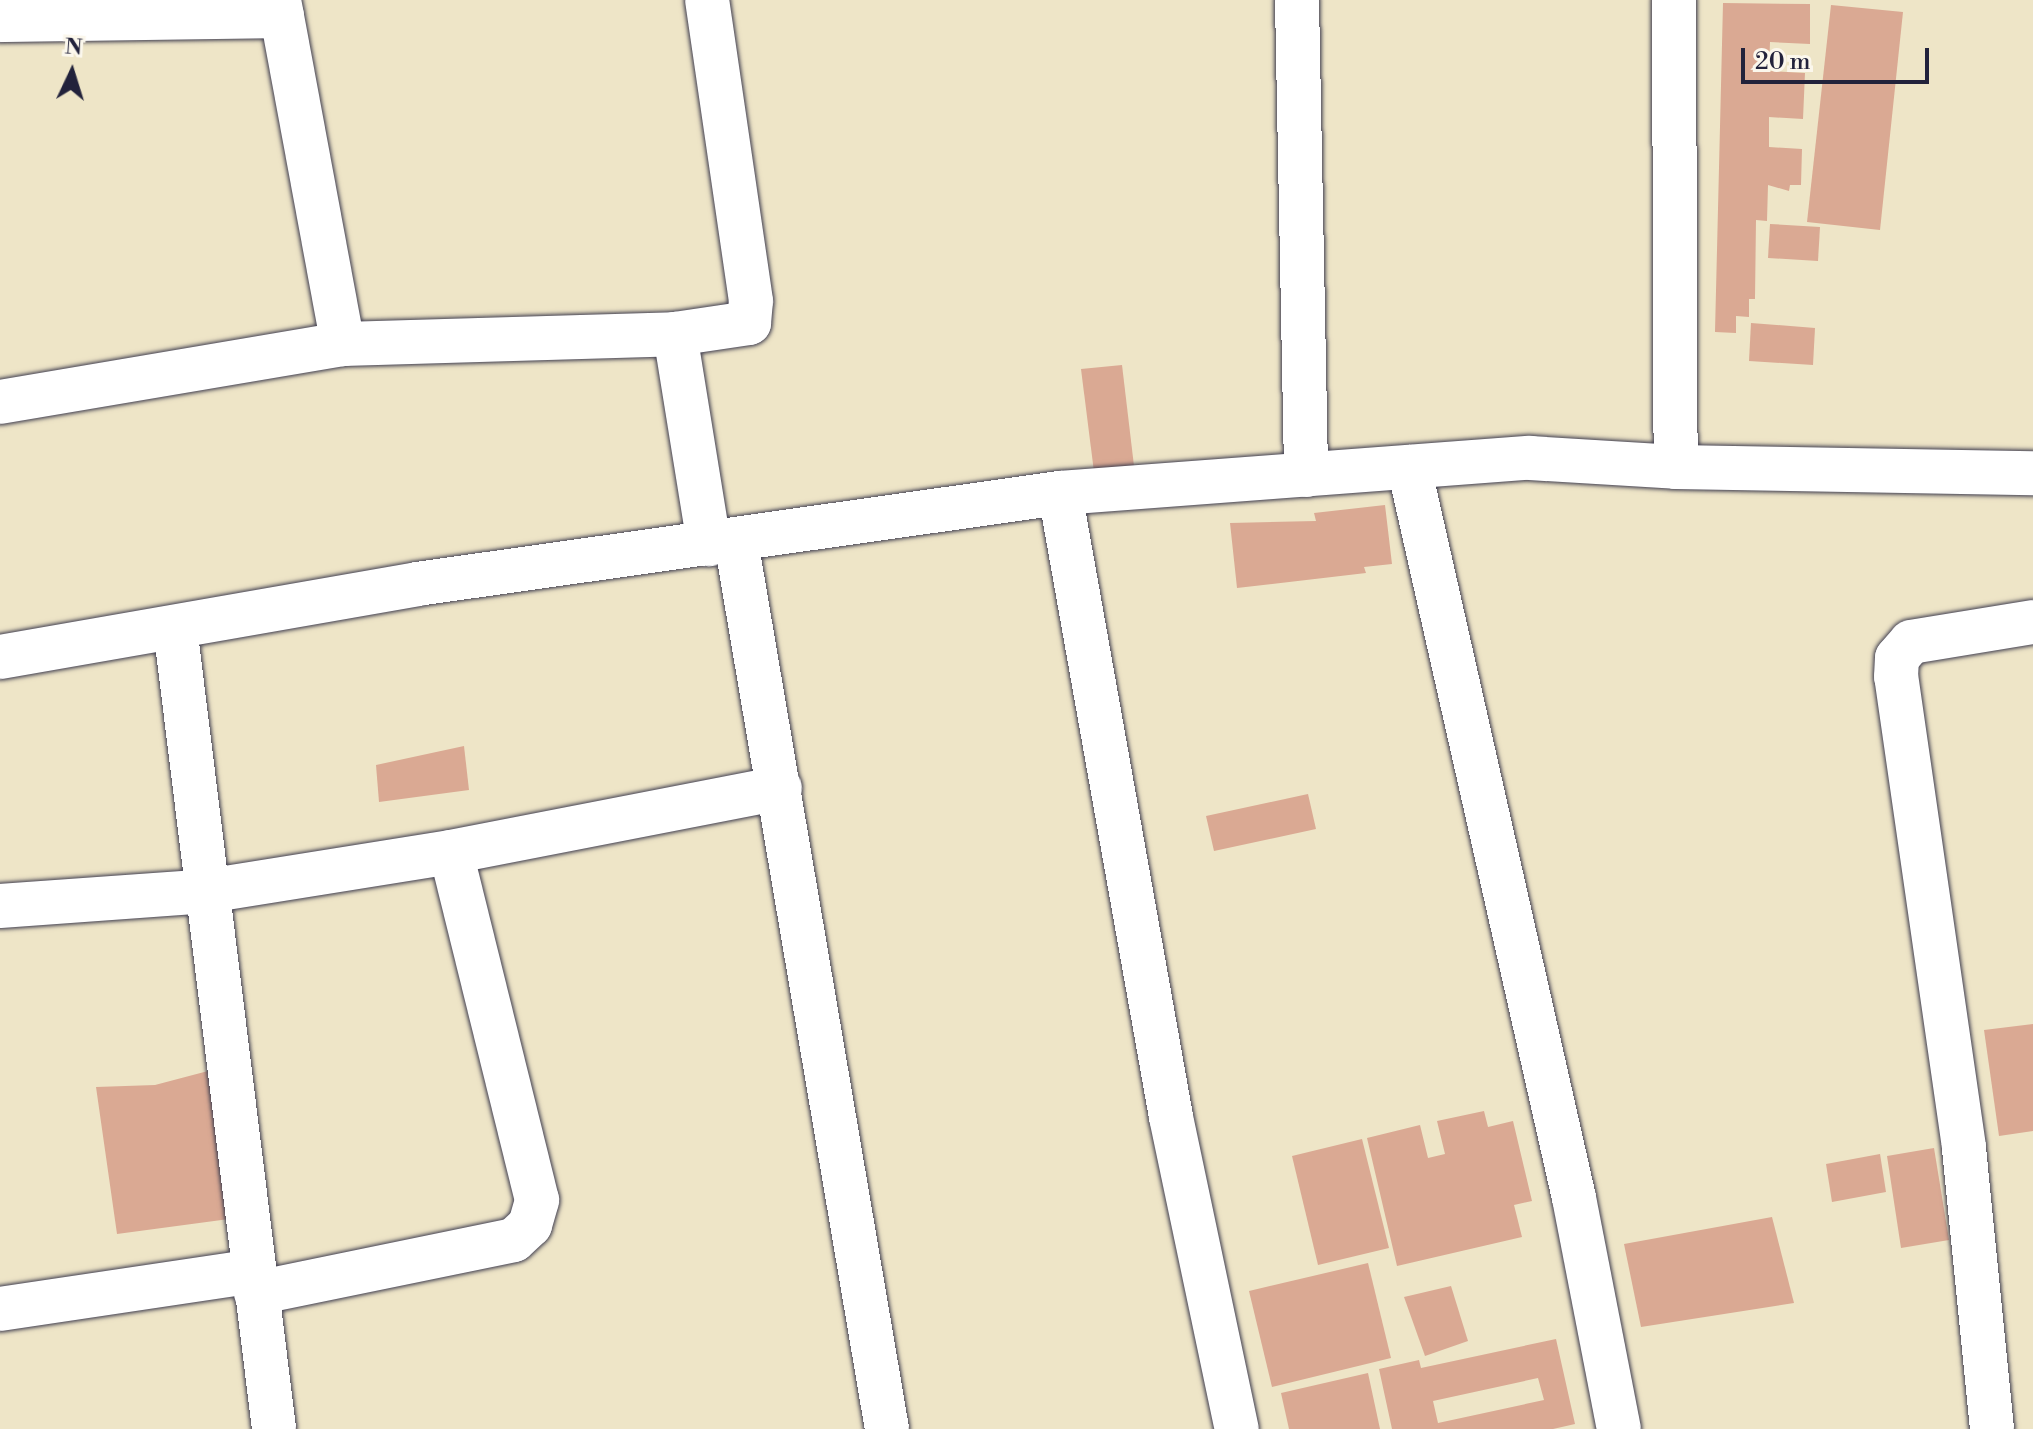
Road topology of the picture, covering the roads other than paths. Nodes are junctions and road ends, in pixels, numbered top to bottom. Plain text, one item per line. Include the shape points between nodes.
1 (707, 0) edge
2 (1297, 0) edge
3 (1674, 0) edge
4 (280, 8) edge
5 (0, 20) edge
6 (675, 334) junction
7 (343, 344) junction
8 (0, 402) edge
9 (1409, 467) junction
10 (1676, 467) junction
11 (2033, 473) edge
12 (1306, 475) junction
13 (1060, 493) junction
14 (723, 542) junction
15 (2033, 622) edge
16 (175, 627) junction
17 (0, 657) edge
18 (780, 788) junction
19 (451, 852) junction
20 (207, 891) junction
21 (0, 906) edge
22 (255, 1282) junction
23 (0, 1309) edge
24 (274, 1429) edge
25 (887, 1429) edge
26 (1237, 1429) edge
27 (1619, 1429) edge
28 (1992, 1429) edge

1 - 6 street via 751,301 749,323
2 - 12 street
3 - 10 street
4 - 5 street
4 - 7 street
6 - 7 street
6 - 14 street
7 - 8 street
9 - 10 street via 1530,458
9 - 12 street
9 - 27 street via 1574,1198
10 - 11 street
12 - 13 street
13 - 14 street
13 - 26 street via 1171,1117
14 - 16 street via 417,584
14 - 18 street
15 - 28 street via 1911,642 1897,658 1896,677 1964,1147
16 - 17 street
16 - 20 street
18 - 19 street
18 - 25 street
19 - 20 street
19 - 22 street via 537,1200 530,1225 514,1240
20 - 21 street
20 - 22 street
22 - 23 street
22 - 24 street

